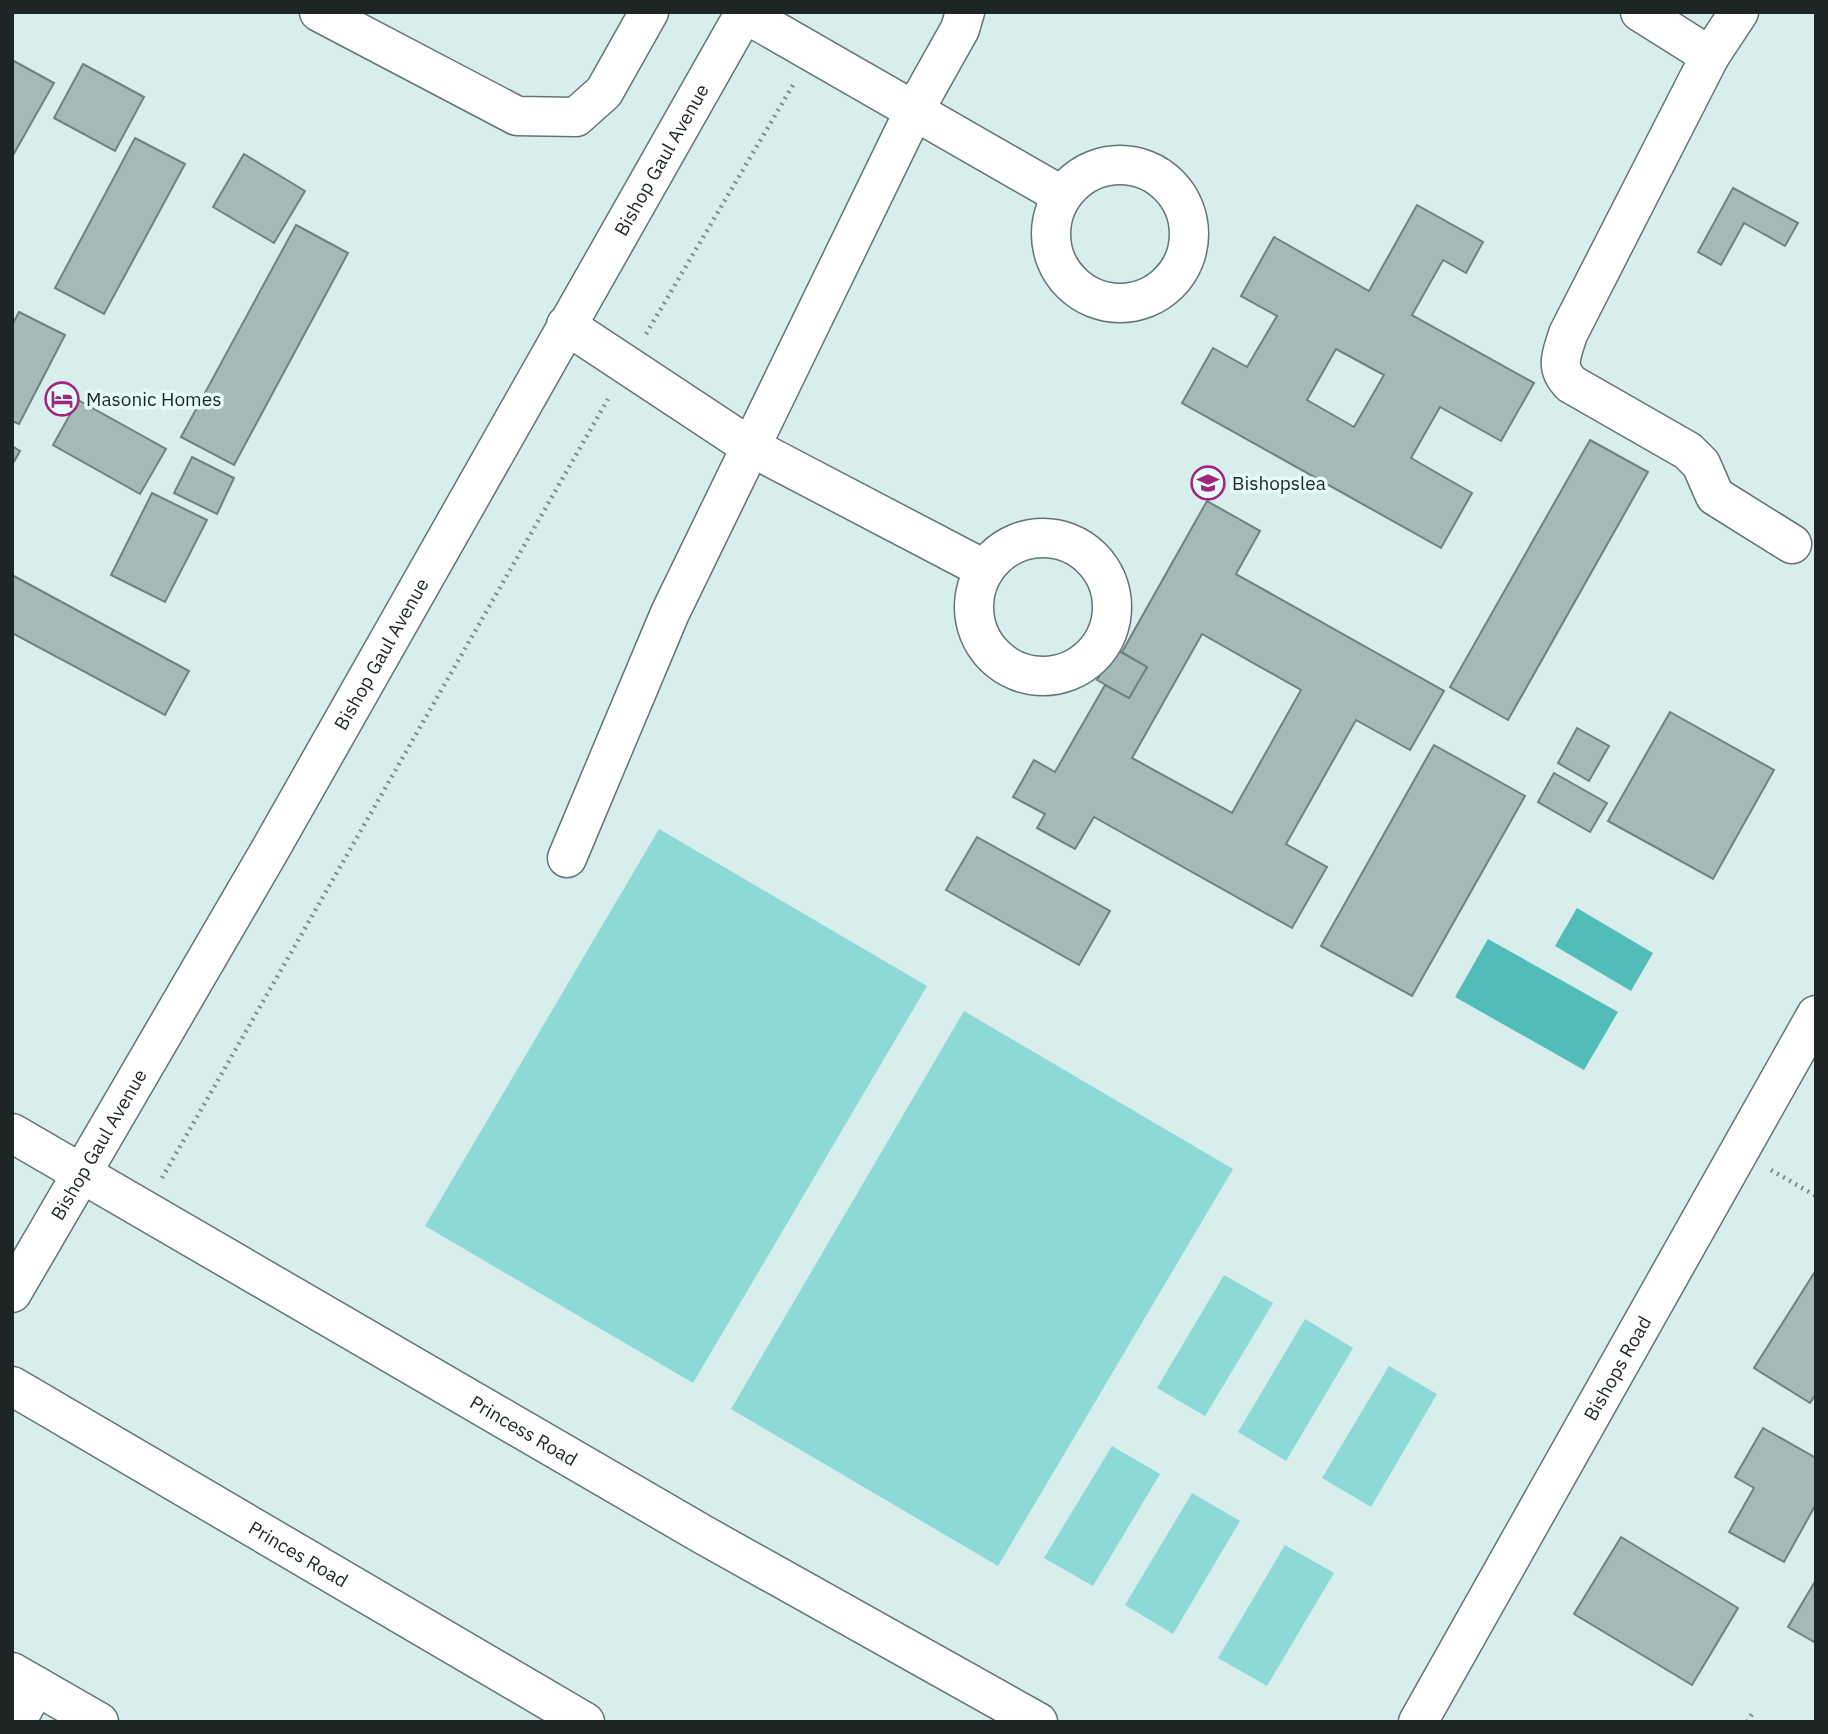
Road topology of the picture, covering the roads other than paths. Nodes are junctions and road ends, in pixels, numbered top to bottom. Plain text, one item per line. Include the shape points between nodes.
1 (319, 12) edge
2 (649, 12) edge
3 (965, 12) edge
4 (1640, 12) edge
5 (1738, 12) edge
6 (745, 13) edge
7 (1710, 57) junction
8 (914, 111) junction
9 (1061, 195) dead end
10 (566, 325) junction
11 (749, 446) junction
12 (1792, 544) dead end
13 (984, 569) dead end
14 (566, 858) dead end
15 (1816, 1015) edge
16 (12, 1133) edge
17 (83, 1173) junction
18 (12, 1293) edge
19 (12, 1386) edge
20 (24, 1679) edge
21 (16, 1722) edge
22 (99, 1722) edge
23 (585, 1722) edge
24 (1038, 1722) edge
25 (1418, 1722) edge

1 - 2 street via 517,116 576,117 604,92
3 - 8 street
4 - 7 street
5 - 7 street
6 - 8 street
6 - 10 street, Bishop Gaul Avenue
7 - 12 street via 1568,334 1561,369 1571,384 1688,451 1701,464 1715,496
8 - 9 street
8 - 11 street
10 - 11 street
10 - 17 street, Bishop Gaul Avenue
11 - 13 street
11 - 14 street via 670,613
15 - 25 street, Bishops Road
16 - 17 street, Princess Road
17 - 18 street, Bishop Gaul Avenue
17 - 24 street, Princess Road via 690,1527
19 - 23 street, Princes Road
20 - 21 street
20 - 22 street

